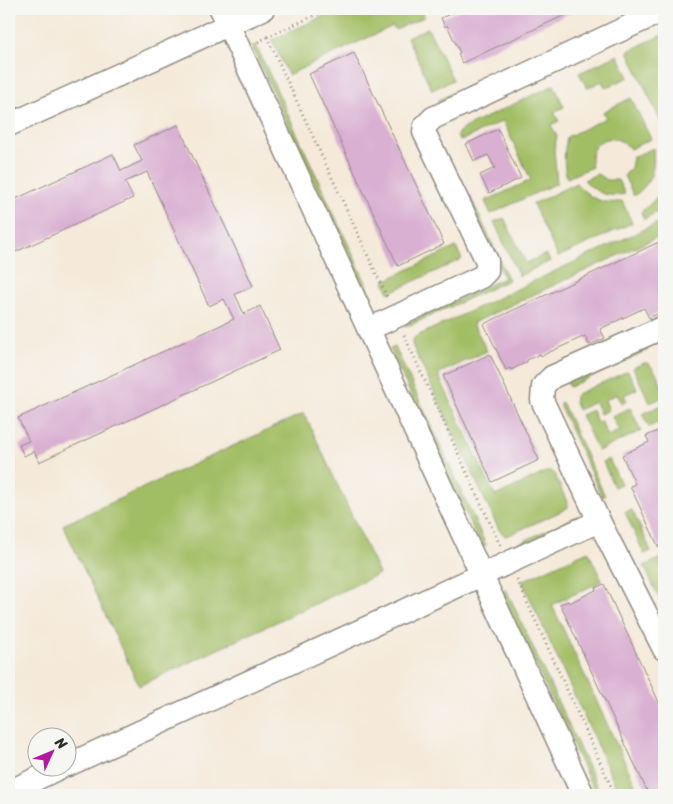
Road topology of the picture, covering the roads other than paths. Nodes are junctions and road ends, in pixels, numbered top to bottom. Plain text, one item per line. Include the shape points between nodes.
1 (263, 9) edge
2 (664, 10) edge
3 (225, 17) edge
4 (9, 126) edge
5 (368, 329) junction
6 (662, 333) edge
7 (599, 521) junction
8 (482, 574) junction
9 (664, 649) edge
10 (78, 759) edge
11 (42, 776) edge
12 (9, 792) edge
13 (583, 795) edge

1 - 3 street
2 - 5 street via 433,118 425,126 424,132 487,261 487,271 481,277
3 - 4 street
3 - 5 street
5 - 8 street
6 - 7 street via 552,377 543,386 542,400
7 - 8 street
7 - 9 street
8 - 10 street
8 - 13 street
11 - 12 street

